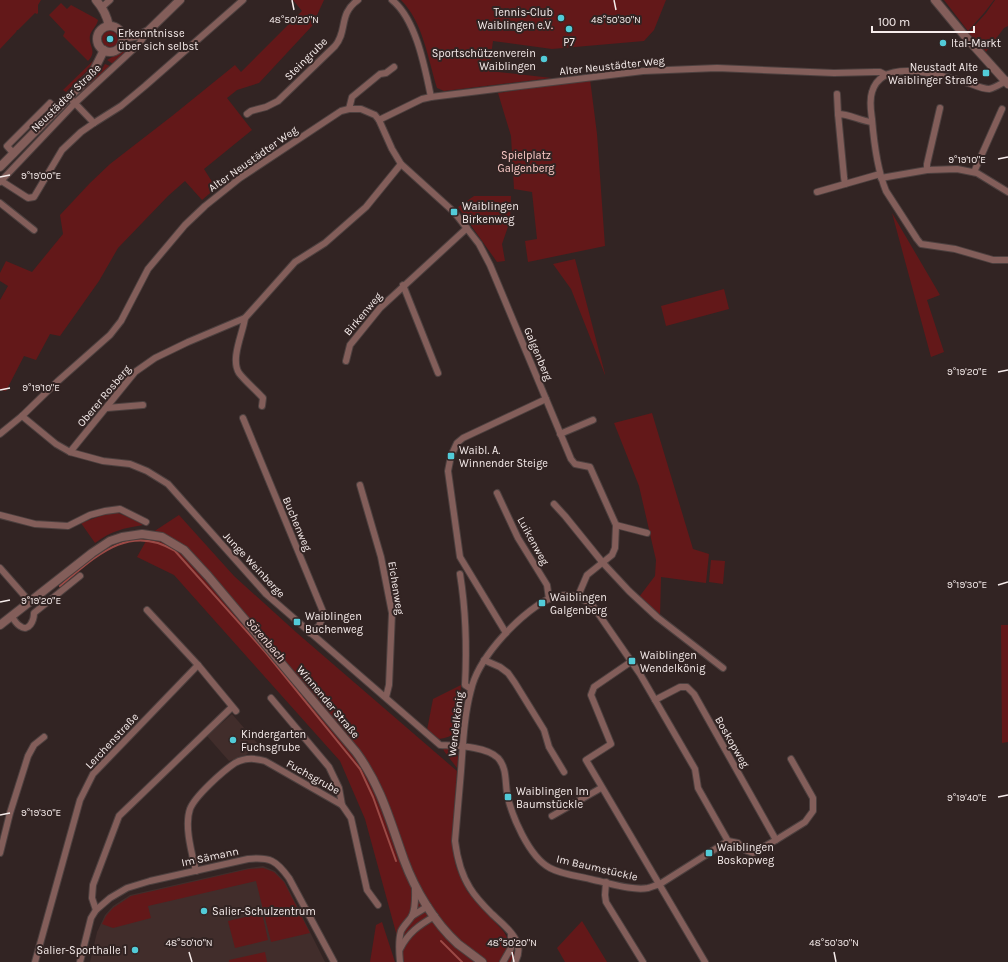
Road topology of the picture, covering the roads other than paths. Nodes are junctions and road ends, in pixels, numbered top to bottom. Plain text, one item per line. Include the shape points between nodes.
1 (96, 0) edge
2 (110, 0) edge
3 (180, 0) edge
4 (243, 0) edge
5 (358, 0) edge
6 (392, 0) edge
7 (935, 0) edge
8 (102, 7) junction
9 (109, 26) junction
10 (148, 31) junction
11 (123, 38) junction
12 (104, 50) junction
13 (394, 67) dead end
14 (886, 75) junction
15 (1007, 82) edge
16 (837, 94) dead end
17 (431, 97) junction
18 (72, 100) junction
19 (940, 108) dead end
20 (348, 109) junction
21 (1002, 109) dead end
22 (247, 114) dead end
23 (838, 114) junction
24 (379, 120) junction
25 (872, 122) junction
26 (94, 123) junction
27 (401, 164) junction
28 (0, 167) edge
29 (927, 170) junction
30 (974, 172) junction
31 (881, 176) junction
32 (2, 182) edge
33 (846, 184) junction
34 (1007, 190) edge
35 (817, 192) dead end
36 (0, 203) edge
37 (466, 228) junction
38 (34, 230) dead end
39 (1008, 260) edge
40 (403, 285) junction
41 (245, 318) junction
42 (346, 361) dead end
43 (438, 373) dead end
44 (546, 399) junction
45 (143, 405) dead end
46 (262, 406) dead end
47 (107, 408) junction
48 (22, 416) junction
49 (243, 418) dead end
50 (593, 420) dead end
51 (0, 434) edge
52 (560, 434) junction
53 (70, 452) junction
54 (360, 485) dead end
55 (497, 493) dead end
56 (554, 504) dead end
57 (0, 516) edge
58 (146, 522) dead end
59 (616, 525) junction
60 (648, 533) dead end
61 (603, 563) junction
62 (0, 568) edge
63 (460, 574) dead end
64 (80, 576) dead end
65 (473, 578) junction
66 (462, 588) junction
67 (578, 596) junction
68 (549, 599) junction
69 (29, 601) junction
70 (147, 610) dead end
71 (11, 616) junction
72 (0, 624) edge
73 (506, 633) junction
74 (310, 634) junction
75 (484, 660) junction
76 (632, 661) junction
77 (198, 665) junction
78 (723, 668) dead end
79 (471, 689) junction
80 (386, 697) junction
81 (271, 698) dead end
82 (655, 700) junction
83 (44, 737) dead end
84 (462, 746) junction
85 (792, 759) dead end
86 (564, 772) dead end
87 (602, 788) junction
88 (342, 805) junction
89 (552, 816) dead end
90 (776, 840) junction
91 (728, 841) junction
92 (0, 853) edge
93 (196, 870) junction
94 (606, 882) junction
95 (415, 884) junction
96 (660, 884) junction
97 (378, 905) dead end
98 (428, 906) junction
99 (96, 910) junction
100 (412, 916) junction
101 (435, 916) junction
102 (510, 931) junction
103 (399, 953) junction
104 (517, 960) edge
105 (35, 962) edge
106 (80, 962) edge
107 (334, 962) edge
108 (400, 962) edge
109 (482, 962) edge
110 (503, 962) edge
111 (642, 962) edge
112 (705, 962) edge

1 - 8 street
2 - 8 street
3 - 10 street, Neustädter Straße
4 - 26 street via 121,106
5 - 22 street, Steingrube via 345,15 340,38 335,46 278,101
6 - 17 street via 403,11 410,25 426,72
7 - 15 street
8 - 9 street
9 - 11 street via 120,30
9 - 12 street via 101,30 97,38 99,46
10 - 11 street, Neustädter Straße
10 - 18 street, Neustädter Straße via 134,49
11 - 12 street via 118,49 110,52
12 - 18 street, Neustädter Straße via 92,74
13 - 20 street via 380,74 352,97
14 - 15 street via 908,70 988,89
14 - 17 street, Alter Neustädter Weg via 880,72 834,73 717,68 643,71
14 - 25 street via 872,91
16 - 23 street
17 - 24 street, Alter Neustädter Weg
18 - 26 street
18 - 28 street, Neustädter Straße via 56,109
18 - 32 street, Neustädter Straße
19 - 29 street
20 - 24 street via 367,110
20 - 48 street, Alter Neustädter Weg via 333,116 240,178 190,220 148,269 121,321 110,335
21 - 30 street
23 - 25 street
23 - 33 street
24 - 27 street, Galgenberg
25 - 31 street
26 - 32 street via 62,150 34,197 28,198
27 - 37 street, Galgenberg via 451,209
27 - 41 street, Oberer Rosberg via 366,207 325,243 295,262
29 - 30 street via 957,169
29 - 31 street
30 - 34 street
31 - 33 street
31 - 39 street via 886,191 921,244 955,249 993,260
33 - 35 street
36 - 38 street
37 - 40 street, Birkenweg
37 - 44 street, Galgenberg via 479,244 490,265
40 - 42 street, Birkenweg via 380,308 350,345
40 - 43 street
41 - 46 street, Oberer Rosberg via 238,343 236,364 239,373 263,398
41 - 47 street, Oberer Rosberg via 156,358 135,372
44 - 52 street, Galgenberg
44 - 65 street via 462,438 457,443 448,471 460,557
45 - 47 street
47 - 53 street, Oberer Rosberg
48 - 51 street, Alter Neustädter Weg
48 - 53 street, Junge Weinberge
49 - 74 street, Buchenweg via 324,614 319,626
50 - 52 street
52 - 59 street, Galgenberg via 571,460 575,464 590,467
53 - 74 street, Junge Weinberge via 103,461 130,464 168,484 266,594
54 - 80 street, Eichenweg via 381,557 392,613 389,684
55 - 68 street, Luikenweg via 518,538 547,584
56 - 61 street
57 - 58 street via 35,524 68,526 90,515 120,509
59 - 60 street
59 - 61 street via 615,548 612,555
61 - 67 street via 587,575
61 - 78 street via 657,617
62 - 69 street
63 - 66 street
64 - 71 street via 34,613 32,624 28,627 20,626
65 - 66 street via 465,582
65 - 73 street
66 - 79 street via 467,645 465,685
67 - 68 street, Wendelkönig via 570,594
67 - 76 street via 593,606
68 - 73 street, Wendelkönig via 526,613
69 - 71 street, Winnender Straße
69 - 95 street, Winnender Straße via 92,553 110,541 122,537 142,534 162,537 184,550 214,582 368,769
70 - 77 street
71 - 72 street, Winnender Straße
73 - 75 street, Wendelkönig
74 - 80 street, Junge Weinberge
75 - 79 street, Wendelkönig
75 - 86 street via 508,673 544,730 549,747
76 - 82 street
76 - 87 street via 594,687 591,695 611,744 586,760
77 - 99 street via 234,709 119,816 93,885 92,898
77 - 105 street, Lerchenstraße via 93,774 80,800
79 - 84 street, Wendelkönig
80 - 84 street, Junge Weinberge via 440,745
81 - 88 street, Fuchsgrube via 328,767 339,788
82 - 90 street, Boskopweg via 680,687 687,687 694,694
82 - 91 street via 695,769 698,788
83 - 92 street via 34,745 28,756
84 - 94 street, Im Baumstückle via 480,749 497,757 502,763 514,819 526,842 548,867
84 - 102 street, Wendelkönig via 456,855 470,888 480,902
85 - 90 street via 813,798 813,812 805,822
87 - 89 street
87 - 96 street
88 - 93 street, Fuchsgrube via 265,761 250,759 235,763 199,795 190,809 188,823
88 - 97 street, Fuchsgrube via 351,818 367,890
90 - 91 street via 753,853 738,843
91 - 96 street, Im Baumstückle
93 - 99 street, Im Sämann via 127,888
93 - 107 street, Im Sämann via 261,858 280,865 296,889
94 - 96 street, Im Baumstückle via 640,889
94 - 111 street via 606,902
95 - 98 street, Winnender Straße
95 - 100 street
96 - 112 street
98 - 100 street
98 - 101 street, Winnender Straße
99 - 106 street, Im Sämann via 91,918
100 - 103 street via 402,930
101 - 103 street via 408,935
101 - 109 street, Winnender Straße via 457,943
102 - 104 street, Wendelkönig via 518,946
102 - 110 street via 511,948
103 - 108 street

